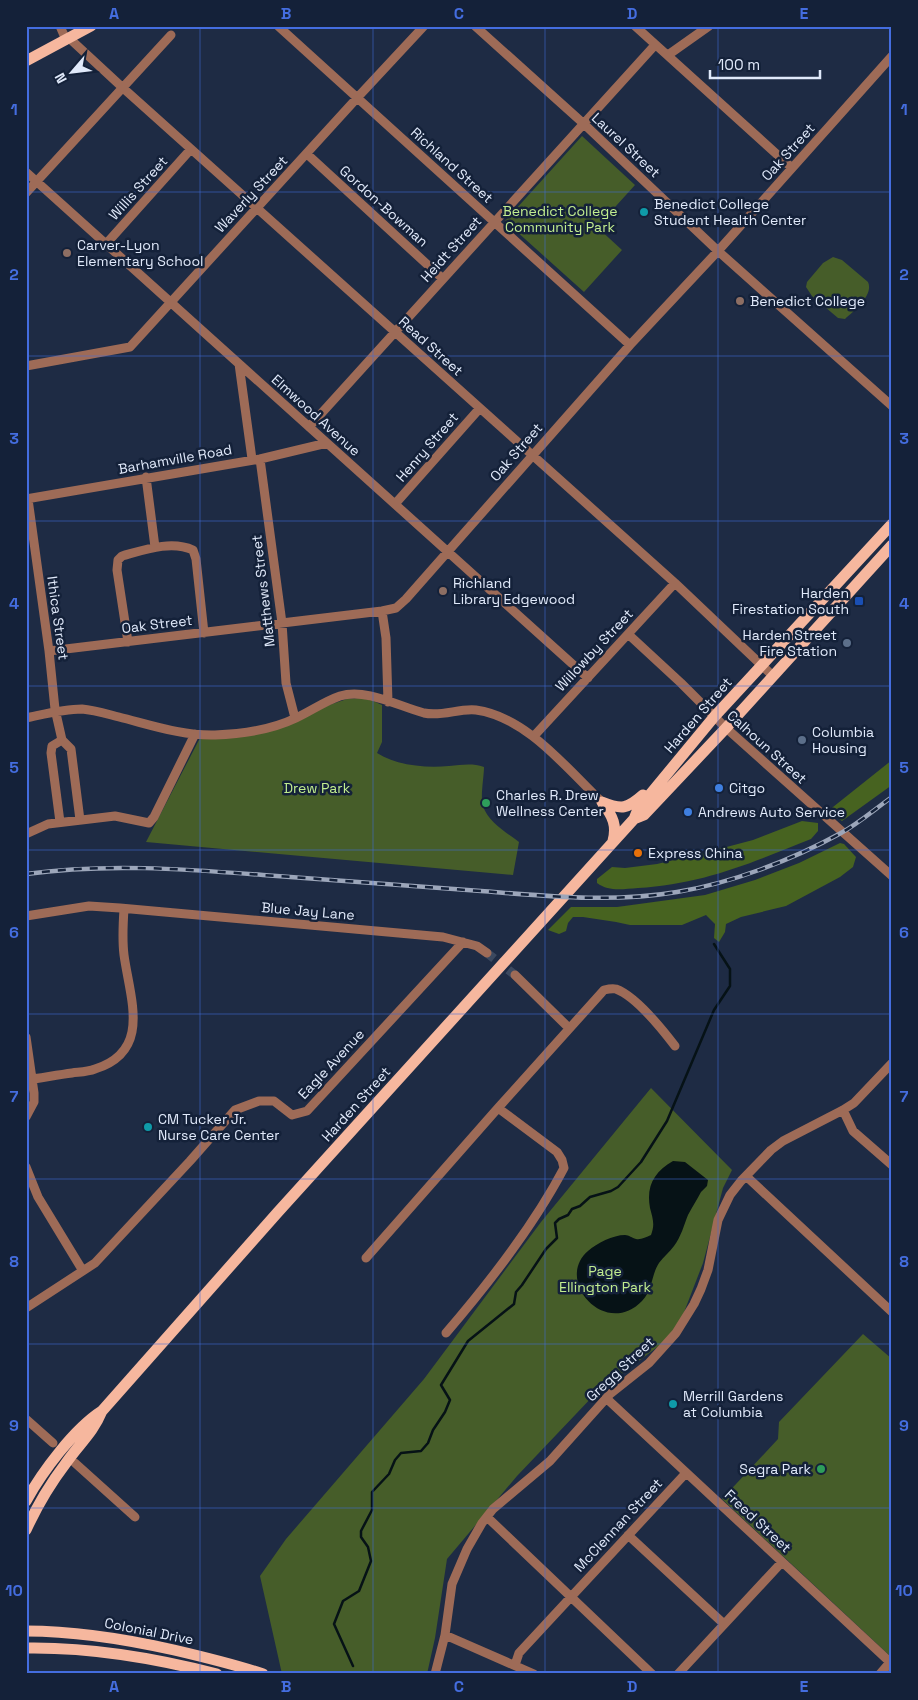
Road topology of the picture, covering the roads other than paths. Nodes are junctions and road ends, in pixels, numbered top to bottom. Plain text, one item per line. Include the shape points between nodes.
1 (60, 26) edge
2 (91, 26) edge
3 (278, 26) edge
4 (424, 26) edge
5 (475, 26) edge
6 (635, 26) edge
7 (709, 26) edge
8 (171, 34) dead end
9 (71, 35) edge
10 (655, 45) junction
11 (668, 55) junction
12 (892, 56) edge
13 (26, 61) edge
14 (123, 88) junction
15 (357, 98) junction
16 (584, 124) junction
17 (191, 149) junction
18 (307, 154) junction
19 (792, 168) junction
20 (26, 172) edge
21 (37, 181) junction
22 (26, 193) edge
23 (256, 208) junction
24 (494, 222) junction
25 (106, 244) junction
26 (718, 251) junction
27 (443, 279) junction
28 (171, 302) junction
29 (396, 333) junction
30 (630, 345) junction
31 (239, 364) junction
32 (26, 366) edge
33 (892, 406) edge
34 (480, 408) junction
35 (309, 427) junction
36 (327, 443) junction
37 (532, 455) junction
38 (256, 459) junction
39 (146, 477) junction
40 (27, 499) edge
41 (395, 504) junction
42 (892, 524) edge
43 (892, 545) edge
44 (155, 547) junction
45 (447, 551) junction
46 (675, 583) junction
47 (382, 611) junction
48 (282, 623) junction
49 (204, 633) junction
50 (628, 634) junction
51 (128, 642) junction
52 (49, 651) junction
53 (762, 664) junction
54 (773, 676) junction
55 (588, 678) junction
56 (388, 702) junction
57 (56, 712) junction
58 (714, 717) junction
59 (26, 718) edge
60 (295, 718) junction
61 (726, 728) junction
62 (196, 734) junction
63 (534, 736) junction
64 (62, 740) junction
65 (660, 782) junction
66 (602, 802) junction
67 (80, 820) junction
68 (634, 820) junction
69 (60, 822) junction
70 (26, 834) edge
71 (613, 842) junction
72 (892, 876) edge
73 (124, 909) junction
74 (26, 916) edge
75 (463, 942) junction
76 (487, 953) tunnel mouth
77 (515, 975) tunnel mouth
78 (569, 1028) junction
79 (26, 1037) edge
80 (674, 1046) dead end
81 (892, 1063) edge
82 (29, 1079) edge
83 (498, 1108) junction
84 (844, 1110) junction
85 (26, 1117) edge
86 (892, 1165) edge
87 (26, 1168) edge
88 (746, 1176) junction
89 (366, 1258) dead end
90 (83, 1271) junction
91 (26, 1308) edge
92 (892, 1312) edge
93 (446, 1333) dead end
94 (606, 1398) junction
95 (102, 1412) junction
96 (26, 1419) edge
97 (53, 1444) dead end
98 (76, 1464) dead end
99 (686, 1473) junction
100 (28, 1493) edge
101 (45, 1494) junction
102 (135, 1517) dead end
103 (487, 1517) junction
104 (26, 1530) edge
105 (628, 1534) junction
106 (782, 1562) junction
107 (570, 1597) junction
108 (724, 1624) junction
109 (26, 1632) edge
110 (445, 1635) junction
111 (26, 1648) edge
112 (891, 1662) edge
113 (515, 1665) junction
114 (217, 1674) edge
115 (263, 1674) edge
116 (435, 1674) edge
117 (534, 1674) edge
118 (652, 1674) edge
119 (678, 1674) edge
120 (880, 1674) edge

1 - 9 street, Read Street
2 - 9 main road
3 - 15 street, Richland Street
4 - 15 street, Waverly Street
5 - 16 street, Laurel Street
6 - 10 street
7 - 11 street
8 - 14 street
9 - 13 main road
9 - 14 street, Read Street
10 - 11 street
10 - 16 street, Heidt Street
11 - 19 street
12 - 19 street, Oak Street
14 - 17 street, Read Street
14 - 21 street
15 - 18 street, Waverly Street
15 - 24 street, Richland Street
16 - 24 street, Heidt Street
16 - 26 street, Laurel Street
17 - 23 street, Read Street
17 - 25 street, Willis Street
18 - 23 street, Waverly Street
18 - 27 street, Gordon-Bowman
19 - 26 street, Oak Street
20 - 21 street, Elmwood Avenue
21 - 22 street
21 - 25 street, Elmwood Avenue
23 - 28 street, Waverly Street
23 - 29 street, Read Street
24 - 27 street, Heidt Street
24 - 30 street, Richland Street
25 - 28 street, Elmwood Avenue
26 - 30 street, Oak Street
26 - 33 street, Laurel Street
27 - 29 street, Heidt Street
28 - 31 street, Elmwood Avenue
28 - 32 street, Waverly Street via 130,347
29 - 34 street, Read Street
29 - 35 street, Heidt Street
30 - 37 street, Oak Street
31 - 35 street, Elmwood Avenue
31 - 38 street, Matthews Street
34 - 37 street, Read Street
34 - 41 street, Henry Street
35 - 36 street, Elmwood Avenue
36 - 38 street, Barhamville Road
36 - 41 street, Elmwood Avenue
37 - 45 street, Oak Street
37 - 46 street, Read Street
38 - 39 street, Barhamville Road
38 - 48 street, Matthews Street
39 - 40 street, Barhamville Road
39 - 44 street
40 - 52 street, Ithica Street
41 - 45 street, Elmwood Avenue
42 - 53 main road, Harden Street
43 - 54 main road, Harden Street
44 - 49 street via 184,546 193,550
44 - 51 street via 118,560
45 - 47 street, Oak Street via 396,608
45 - 55 street, Elmwood Avenue
46 - 50 street, Willowby Street
46 - 53 street, Read Street
47 - 48 street, Oak Street
47 - 56 street
48 - 49 street, Oak Street
48 - 60 street, Matthews Street via 286,683
49 - 51 street, Oak Street
50 - 55 street, Willowby Street
50 - 58 street, Calhoun Street
51 - 52 street, Oak Street
52 - 57 street, Ithica Street
53 - 54 street, Read Street
53 - 58 main road, Harden Street
54 - 61 main road, Harden Street
55 - 63 street, Willowby Street
56 - 60 street via 372,695 341,695
56 - 63 street via 427,713 474,710 492,713
57 - 59 street
57 - 62 street via 83,709
57 - 64 street, Ithica Street
58 - 61 street, Calhoun Street
58 - 65 main road, Harden Street
60 - 62 street via 243,733
61 - 68 main road, Harden Street via 644,815
61 - 72 street, Calhoun Street
62 - 67 street via 149,823 115,816
63 - 66 street
64 - 67 street, Ithica Street via 71,749
64 - 69 street via 52,746 51,753
65 - 66 main road via 627,807 617,808
65 - 68 main road, Harden Street via 638,809
66 - 71 main road via 615,823
67 - 69 street
68 - 71 main road, Harden Street
69 - 70 street
71 - 95 main road, Harden Street
73 - 74 street, Blue Jay Lane via 89,906
73 - 75 street, Blue Jay Lane via 443,937
73 - 82 street via 122,934 133,1000 130,1040 122,1054 93,1070
75 - 76 street, Blue Jay Lane
75 - 90 street, Eagle Avenue via 307,1111 292,1115 274,1101 259,1101 235,1110 95,1263
77 - 78 street
78 - 80 street via 604,990 614,988 628,995
78 - 83 street
79 - 82 street
81 - 84 street, Gregg Street
82 - 85 street via 34,1102
83 - 89 street
83 - 93 street via 557,1152 564,1168 535,1217 473,1302
84 - 86 street via 854,1131
84 - 88 street, Gregg Street via 783,1141
87 - 90 street via 38,1198
88 - 92 street
88 - 94 street, Gregg Street via 723,1208 708,1270 683,1323 649,1363
90 - 91 street, Eagle Avenue
94 - 99 street, Freed Street
94 - 103 street, Gregg Street via 550,1461
95 - 100 main road, Harden Street via 90,1419 73,1437
95 - 101 main road, Harden Street via 96,1426
96 - 97 street
98 - 102 street
99 - 105 street, McClennan Street
99 - 106 street, Freed Street
100 - 101 street
101 - 104 main road, Harden Street
103 - 107 street
103 - 110 street, Gregg Street via 467,1549 452,1584
105 - 107 street, McClennan Street
105 - 108 street
106 - 108 street
106 - 112 street, Freed Street
107 - 113 street, McClennan Street via 519,1653
107 - 118 street
108 - 119 street
109 - 115 main road, Colonial Drive via 88,1634 138,1642
110 - 113 street
110 - 116 street, Gregg Street
111 - 114 main road, Colonial Drive via 81,1650 134,1657
112 - 120 street
113 - 117 street

